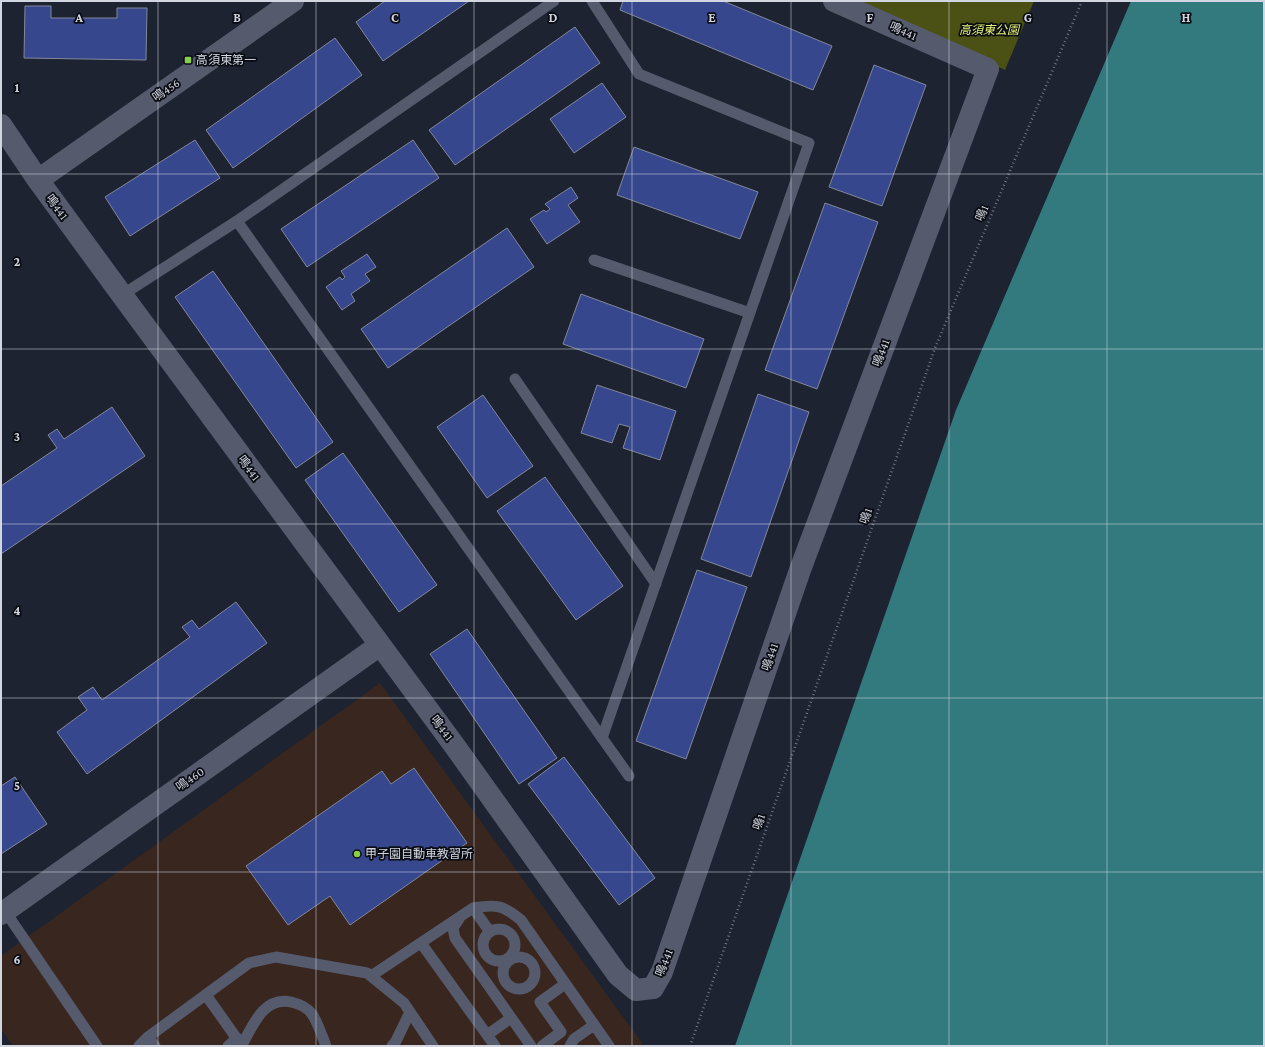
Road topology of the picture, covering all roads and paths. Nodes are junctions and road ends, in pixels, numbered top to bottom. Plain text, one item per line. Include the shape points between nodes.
1 (293, 1) edge
2 (554, 1) edge
3 (592, 1) edge
4 (834, 1) edge
5 (1082, 1) edge
6 (1, 125) edge
7 (38, 180) junction
8 (237, 221) junction
9 (594, 260) dead end
10 (122, 295) junction
11 (750, 313) junction
12 (515, 379) dead end
13 (656, 584) junction
14 (380, 645) junction
15 (602, 738) junction
16 (629, 776) dead end
17 (473, 908) junction
18 (3, 912) edge
19 (460, 917) junction
20 (490, 932) junction
21 (421, 943) junction
22 (546, 956) junction
23 (509, 959) junction
24 (532, 964) junction
25 (372, 976) junction
26 (565, 984) junction
27 (206, 995) junction
28 (410, 1012) junction
29 (511, 1018) junction
30 (594, 1025) junction
31 (487, 1035) junction
32 (151, 1042) edge
33 (240, 1043) edge
34 (96, 1046) edge
35 (139, 1046) edge
36 (228, 1046) edge
37 (326, 1046) edge
38 (392, 1046) edge
39 (433, 1046) edge
40 (495, 1046) edge
41 (531, 1046) edge
42 (542, 1046) edge
43 (570, 1046) edge
44 (609, 1046) edge
45 (690, 1046) edge

1 - 7 street, 鳴456
2 - 8 lane
3 - 11 lane via 639,74 809,143
4 - 14 street, 鳴441 via 988,69 800,570 665,965 653,988 636,990 618,975
5 - 45 path, 鳴1 via 935,348
6 - 7 street, 鳴441
7 - 10 street, 鳴441
8 - 10 lane
8 - 15 lane
9 - 11 lane
10 - 14 street, 鳴441
11 - 13 lane
12 - 13 lane
13 - 15 lane
14 - 18 street, 鳴460
15 - 16 lane
17 - 19 lane
17 - 20 lane
17 - 22 lane via 492,905 508,909 521,920
18 - 34 lane
19 - 21 lane
19 - 29 lane via 453,928 455,938
20 - 23 lane via 484,940 485,953 496,961
20 - 23 lane via 498,928 504,929 513,936 516,947
21 - 25 lane
21 - 31 lane
22 - 24 lane
22 - 26 lane
23 - 24 lane via 524,958
23 - 24 lane via 503,975 510,987 516,989 524,989 533,981 535,970
25 - 27 lane via 276,957 249,963
25 - 28 lane via 404,1003
26 - 30 lane
26 - 42 lane via 540,1002 561,1032
27 - 32 lane
27 - 33 lane
28 - 38 lane
28 - 39 lane
29 - 31 lane
29 - 41 lane
30 - 43 lane via 574,1039
30 - 44 lane
31 - 40 lane
32 - 35 lane
33 - 36 lane
33 - 37 lane via 257,1018 271,1004 280,1000 302,1005 312,1015

